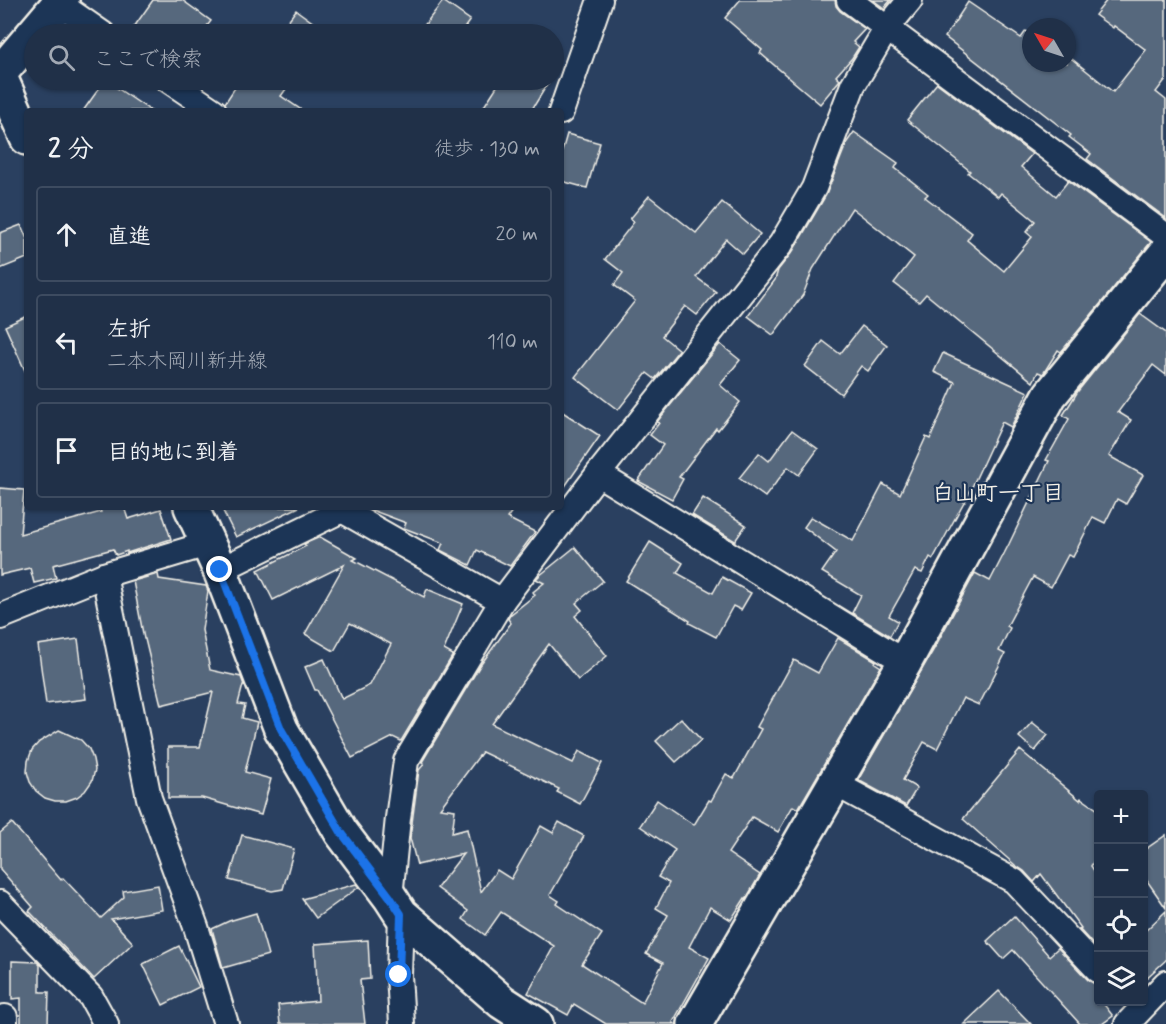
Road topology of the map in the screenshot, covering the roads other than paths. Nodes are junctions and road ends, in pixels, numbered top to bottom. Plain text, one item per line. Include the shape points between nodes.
1 (600, 0) edge
2 (849, 0) edge
3 (910, 0) edge
4 (61, 2) edge
5 (43, 24) edge
6 (90, 24) edge
7 (887, 28) junction
8 (24, 46) edge
9 (0, 75) edge
10 (183, 90) edge
11 (210, 108) edge
12 (562, 108) edge
13 (24, 131) edge
14 (1166, 236) edge
15 (1166, 253) edge
16 (598, 474) junction
17 (192, 510) edge
18 (338, 510) edge
19 (346, 510) edge
20 (214, 557) junction
21 (104, 575) junction
22 (502, 601) junction
23 (0, 617) edge
24 (905, 662) junction
25 (834, 783) junction
26 (0, 903) edge
27 (395, 906) junction
28 (1094, 966) edge
29 (1166, 983) edge
30 (1131, 1012) edge
31 (0, 1018) edge
32 (5, 1024) edge
33 (106, 1024) edge
34 (226, 1024) edge
35 (402, 1024) edge
36 (536, 1024) edge
37 (695, 1024) edge

1 - 12 street
2 - 7 street
3 - 7 street
4 - 5 street
4 - 6 street
7 - 14 street
7 - 16 street via 853,85 814,188 781,244
8 - 9 street
9 - 13 street
10 - 11 street
15 - 24 street via 1050,395
16 - 22 street
16 - 24 street
17 - 20 street
18 - 20 street
19 - 22 street
20 - 21 street
20 - 27 street via 281,729 341,832
21 - 23 street
21 - 34 street via 149,798
22 - 27 street via 406,761 398,818
24 - 25 street
25 - 28 street via 1014,881
25 - 37 street
26 - 33 street via 92,997
27 - 35 street
27 - 36 street via 502,1002
29 - 30 street
31 - 32 street via 5,1017

